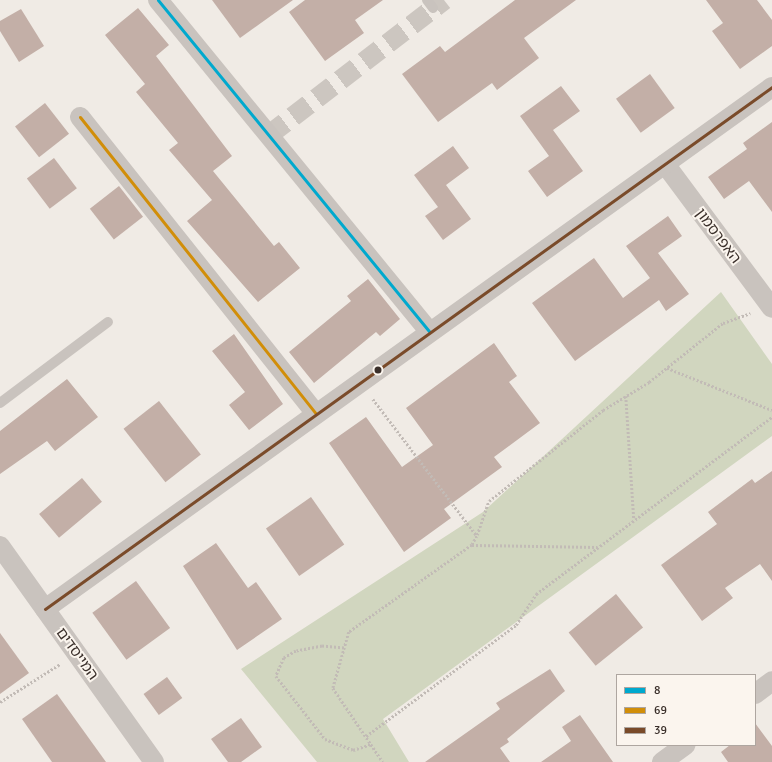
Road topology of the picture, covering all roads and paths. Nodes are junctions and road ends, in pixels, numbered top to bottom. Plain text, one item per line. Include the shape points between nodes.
1 (158, 0) edge
2 (772, 87) edge
3 (80, 117) dead end
4 (665, 164) junction
5 (771, 306) edge
6 (108, 322) dead end
7 (430, 332) junction
8 (667, 368) junction
9 (360, 383) junction
10 (626, 396) junction
11 (0, 403) edge
12 (772, 410) edge
13 (316, 414) junction
14 (772, 417) edge
15 (634, 520) junction
16 (477, 536) junction
17 (472, 545) junction
18 (0, 546) edge
19 (599, 546) junction
20 (45, 609) junction
21 (344, 648) junction
22 (76, 653) junction
23 (0, 702) edge
24 (366, 736) junction
25 (371, 744) junction
26 (684, 746) edge
27 (154, 762) edge
28 (383, 762) edge
29 (662, 762) edge

1 - 7 street
2 - 4 street
3 - 13 street
4 - 5 street, האפרסמון
4 - 7 street
5 - 8 path via 723,323
6 - 11 lane
7 - 9 street
8 - 10 path
8 - 12 path
9 - 13 street
9 - 16 path
10 - 15 path
10 - 16 path via 603,410 489,501
13 - 20 street
14 - 15 path
15 - 19 path
16 - 17 path
17 - 19 path
17 - 21 path via 349,632
18 - 20 street, המייסדים
19 - 24 path via 536,594 516,625
20 - 22 street, המייסדים
21 - 24 path via 333,688
21 - 25 path via 322,646 296,651 284,658 276,676 325,740 353,750
22 - 23 path
22 - 27 street, המייסדים
24 - 25 path
25 - 28 path
26 - 29 street

